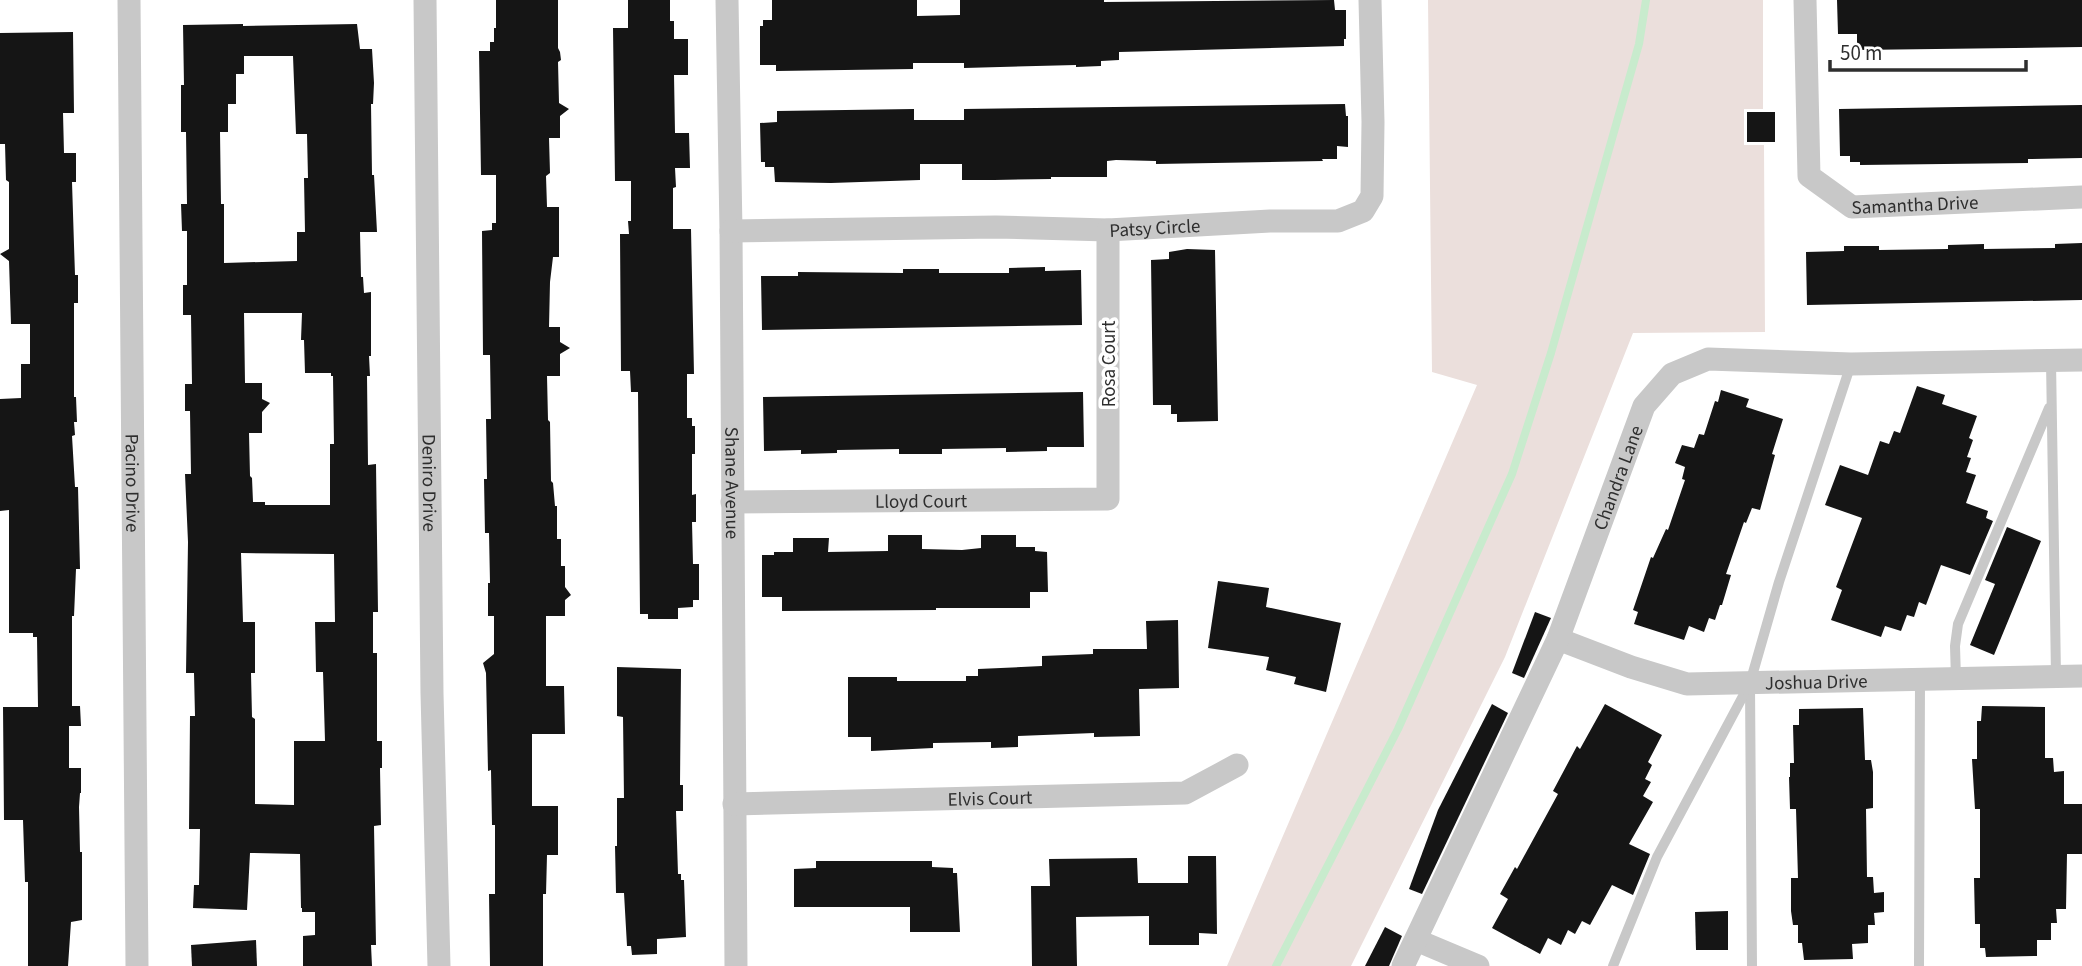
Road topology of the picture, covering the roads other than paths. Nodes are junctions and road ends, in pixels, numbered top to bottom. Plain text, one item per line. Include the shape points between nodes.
1 (129, 0) edge
2 (425, 0) edge
3 (727, 0) edge
4 (1370, 0) edge
5 (1805, 0) edge
6 (2082, 197) edge
7 (1108, 230) junction
8 (731, 231) junction
9 (2051, 360) junction
10 (2082, 360) edge
11 (1851, 364) junction
12 (2052, 402) junction
13 (1108, 499) joint
14 (732, 502) junction
15 (1558, 639) junction
16 (2056, 676) junction
17 (2082, 676) edge
18 (1920, 679) junction
19 (1956, 679) junction
20 (1750, 683) junction
21 (1237, 765) dead end
22 (734, 804) junction
23 (1416, 940) junction
24 (137, 966) edge
25 (439, 966) edge
26 (736, 966) edge
27 (1403, 966) edge
28 (1478, 966) edge
29 (1613, 966) edge
30 (1752, 966) edge
31 (1919, 966) edge

1 - 24 street, Pacino Drive
2 - 25 street, Deniro Drive
3 - 8 street, Shane Avenue
4 - 7 street, Patsy Circle via 1372,196 1363,212 1338,221
5 - 6 street, Samantha Drive via 1809,177 1852,207
7 - 8 street, Patsy Circle
7 - 13 street, Rosa Court
8 - 14 street, Shane Avenue
9 - 10 street, Chandra Lane
9 - 11 street, Chandra Lane
9 - 12 lane
11 - 15 street, Chandra Lane via 1708,359 1672,374 1644,406
11 - 20 lane
12 - 16 lane
12 - 19 lane via 1958,624
13 - 14 street, Lloyd Court
14 - 22 street, Shane Avenue
15 - 20 street, Joshua Drive via 1687,684
15 - 23 street, Chandra Lane
16 - 17 street, Joshua Drive
16 - 19 street, Joshua Drive
18 - 19 street, Joshua Drive
18 - 20 street, Joshua Drive
18 - 31 lane
20 - 29 lane via 1657,857
20 - 30 lane
21 - 22 street, Elvis Court via 1185,793
22 - 26 street, Shane Avenue
23 - 27 street, Chandra Lane
23 - 28 street

